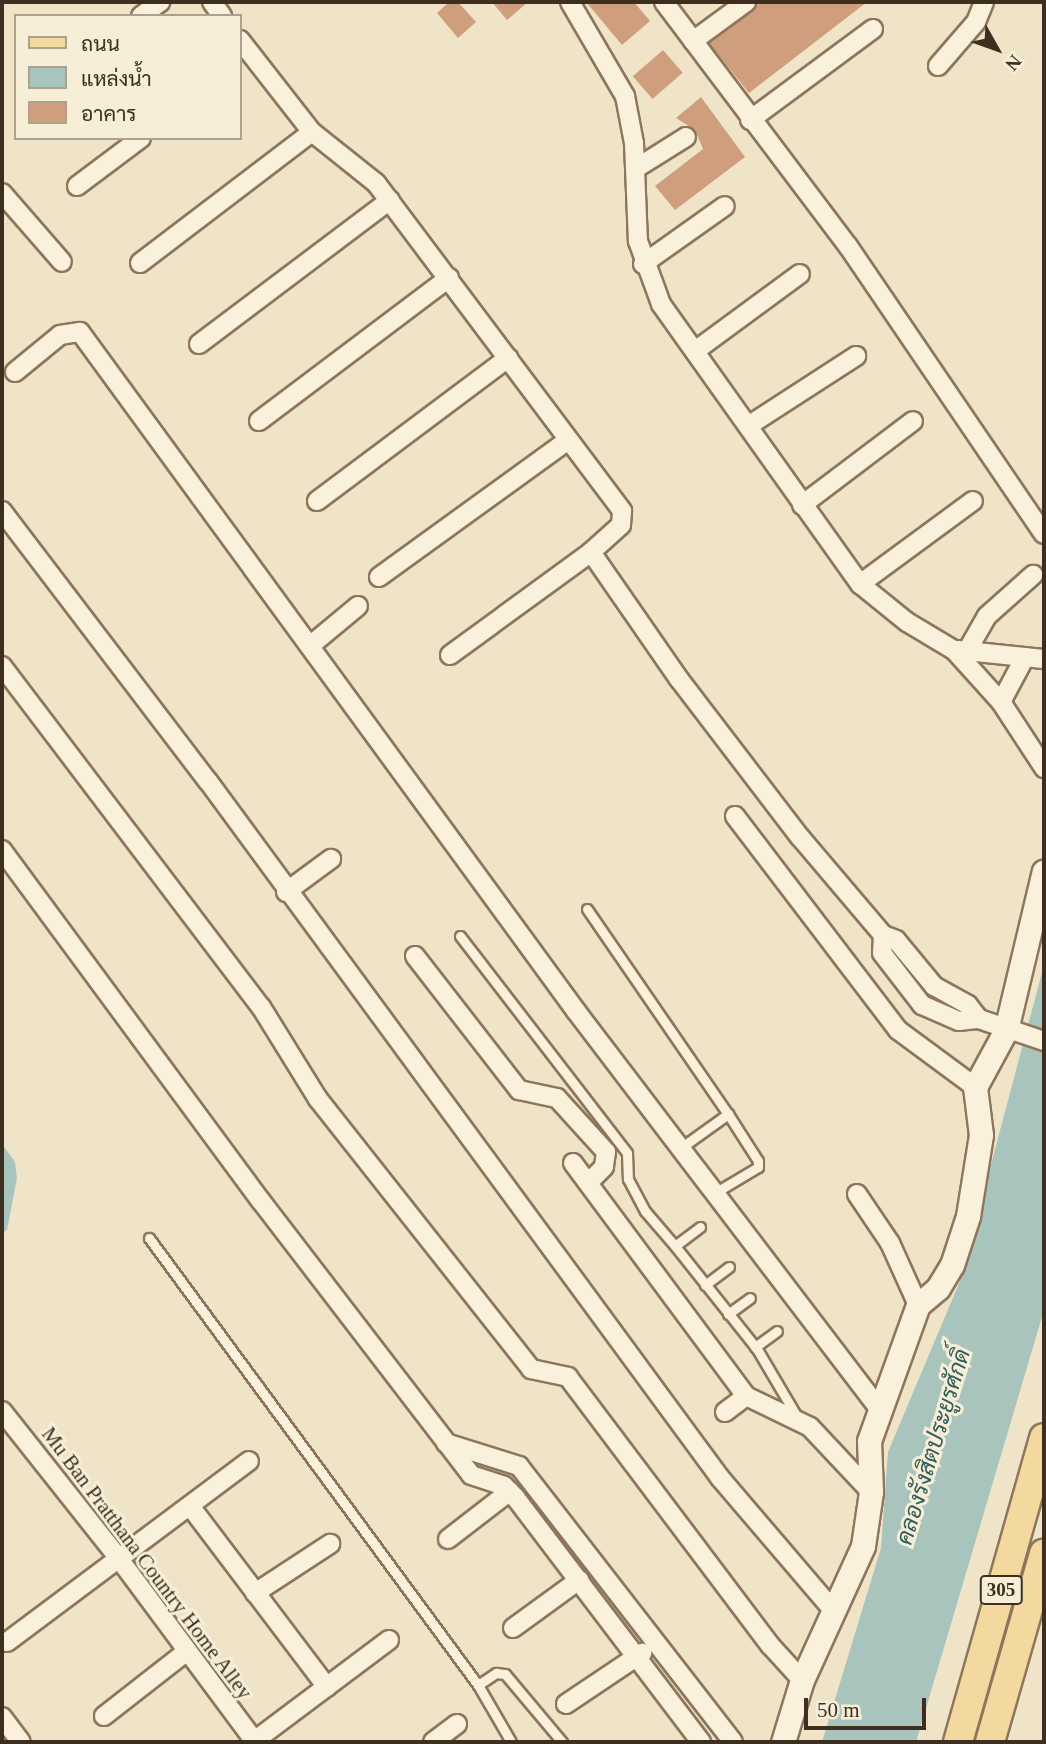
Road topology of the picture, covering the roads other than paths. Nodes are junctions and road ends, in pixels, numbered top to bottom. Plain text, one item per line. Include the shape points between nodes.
1 (160, 2) edge
2 (570, 2) edge
3 (664, 2) edge
4 (746, 2) edge
5 (984, 2) edge
6 (144, 14) edge
7 (873, 29) dead end
8 (693, 41) junction
9 (245, 60) edge
10 (938, 66) dead end
11 (750, 120) junction
12 (312, 132) junction
13 (686, 137) dead end
14 (138, 140) edge
15 (635, 169) junction
16 (77, 186) dead end
17 (3, 195) edge
18 (390, 200) junction
19 (725, 206) dead end
20 (62, 262) dead end
21 (140, 263) dead end
22 (643, 264) junction
23 (800, 274) dead end
24 (449, 278) junction
25 (199, 344) dead end
26 (695, 351) junction
27 (856, 356) dead end
28 (508, 358) junction
29 (15, 372) dead end
30 (258, 421) dead end
31 (914, 421) dead end
32 (748, 426) junction
33 (568, 440) junction
34 (317, 501) dead end
35 (973, 501) dead end
36 (802, 505) junction
37 (2, 511) edge
38 (1044, 534) edge
39 (591, 552) junction
40 (1033, 575) dead end
41 (379, 577) dead end
42 (860, 584) junction
43 (358, 606) dead end
44 (311, 645) junction
45 (960, 651) junction
46 (450, 655) dead end
47 (1025, 657) junction
48 (1044, 659) edge
49 (2, 666) edge
50 (1001, 702) junction
51 (1044, 768) edge
52 (735, 816) dead end
53 (2, 850) edge
54 (331, 859) dead end
55 (1044, 871) edge
56 (286, 892) junction
57 (587, 909) dead end
58 (460, 936) dead end
59 (415, 956) dead end
60 (1012, 1032) junction
61 (1044, 1041) edge
62 (975, 1087) junction
63 (728, 1114) junction
64 (682, 1147) junction
65 (573, 1163) dead end
66 (589, 1182) junction
67 (716, 1192) junction
68 (857, 1194) dead end
69 (700, 1227) dead end
70 (149, 1238) dead end
71 (675, 1246) junction
72 (729, 1267) dead end
73 (705, 1284) junction
74 (750, 1298) dead end
75 (918, 1305) junction
76 (728, 1314) junction
77 (776, 1331) dead end
78 (755, 1347) junction
79 (747, 1396) junction
80 (880, 1410) junction
81 (2, 1411) edge
82 (725, 1412) dead end
83 (798, 1418) junction
84 (1044, 1438) edge
85 (446, 1443) junction
86 (249, 1461) dead end
87 (510, 1492) junction
88 (871, 1492) junction
89 (190, 1506) junction
90 (448, 1539) dead end
91 (330, 1544) dead end
92 (1044, 1554) edge
93 (120, 1560) junction
94 (579, 1580) junction
95 (255, 1593) junction
96 (834, 1610) junction
97 (513, 1628) dead end
98 (389, 1640) dead end
99 (7, 1642) dead end
100 (653, 1645) junction
101 (186, 1652) junction
102 (634, 1658) junction
103 (802, 1680) junction
104 (478, 1685) junction
105 (327, 1687) junction
106 (566, 1704) dead end
107 (104, 1716) dead end
108 (2, 1717) edge
109 (457, 1724) dead end
110 (21, 1742) edge
111 (254, 1742) edge
112 (433, 1742) edge
113 (511, 1742) edge
114 (562, 1742) edge
115 (700, 1742) edge
116 (733, 1742) edge
117 (783, 1742) edge
118 (958, 1742) edge
119 (990, 1742) edge

1 - 6 street
2 - 15 street via 625,96
3 - 8 street
4 - 8 street
5 - 10 street via 976,22
7 - 11 street
8 - 11 street
9 - 12 street
11 - 38 street via 848,246
12 - 18 street via 365,171
12 - 21 street
13 - 15 street
14 - 16 street
15 - 22 street
17 - 20 street
18 - 24 street
18 - 25 street
19 - 22 street
22 - 26 street via 661,304
23 - 26 street
24 - 28 street
24 - 30 street
26 - 32 street
27 - 32 street
28 - 33 street
28 - 34 street
29 - 44 street via 60,335 80,332 175,468
31 - 36 street
32 - 36 street
33 - 39 street via 622,511 621,525
33 - 41 street
35 - 42 street
36 - 42 street
37 - 56 street via 208,781
39 - 46 street
39 - 60 street via 775,806 883,935 882,953 922,1005 959,1021 979,1018
40 - 45 street via 987,616
42 - 45 street via 907,622
43 - 44 street
44 - 64 street via 467,864
45 - 47 street
45 - 50 street
47 - 48 street
47 - 50 street
49 - 103 street via 261,1007 318,1099 488,1315 531,1369 568,1377 770,1645
50 - 51 street
52 - 62 street via 898,1030
53 - 85 street
54 - 56 street
55 - 60 street
56 - 96 street via 721,1479
57 - 63 lane
58 - 71 lane via 627,1153 628,1179 645,1211
59 - 66 street via 519,1090 557,1098 606,1152 604,1167
60 - 61 street
60 - 62 street
62 - 75 street via 981,1135 968,1216 952,1265 938,1288
63 - 64 lane
63 - 67 lane via 758,1167
64 - 67 street
65 - 66 street
66 - 79 street
67 - 80 street
68 - 75 street via 890,1243
69 - 71 lane
70 - 104 lane
71 - 73 lane
72 - 73 lane
73 - 76 lane
74 - 76 lane
75 - 80 street
76 - 78 lane
77 - 78 lane
78 - 83 lane
79 - 82 street
79 - 83 street
80 - 88 street via 869,1441
81 - 93 street, Mu Ban Pratthana Country Home Alley
83 - 88 street
84 - 118 main road, 305
85 - 87 street via 471,1475
85 - 100 street via 519,1466
86 - 89 street
87 - 90 street
87 - 94 street
88 - 96 street via 863,1546
89 - 93 street
89 - 95 street
91 - 95 street
92 - 119 main road, 305
93 - 99 street
93 - 101 street, Mu Ban Pratthana Country Home Alley
94 - 97 street
94 - 102 street
95 - 105 street
96 - 103 street
98 - 105 street
100 - 102 street
100 - 116 street
101 - 107 street
101 - 111 street, Mu Ban Pratthana Country Home Alley
102 - 106 street
102 - 115 street
103 - 117 street
104 - 113 lane
104 - 114 lane via 496,1673 505,1674
105 - 111 street
108 - 110 street
109 - 112 street

